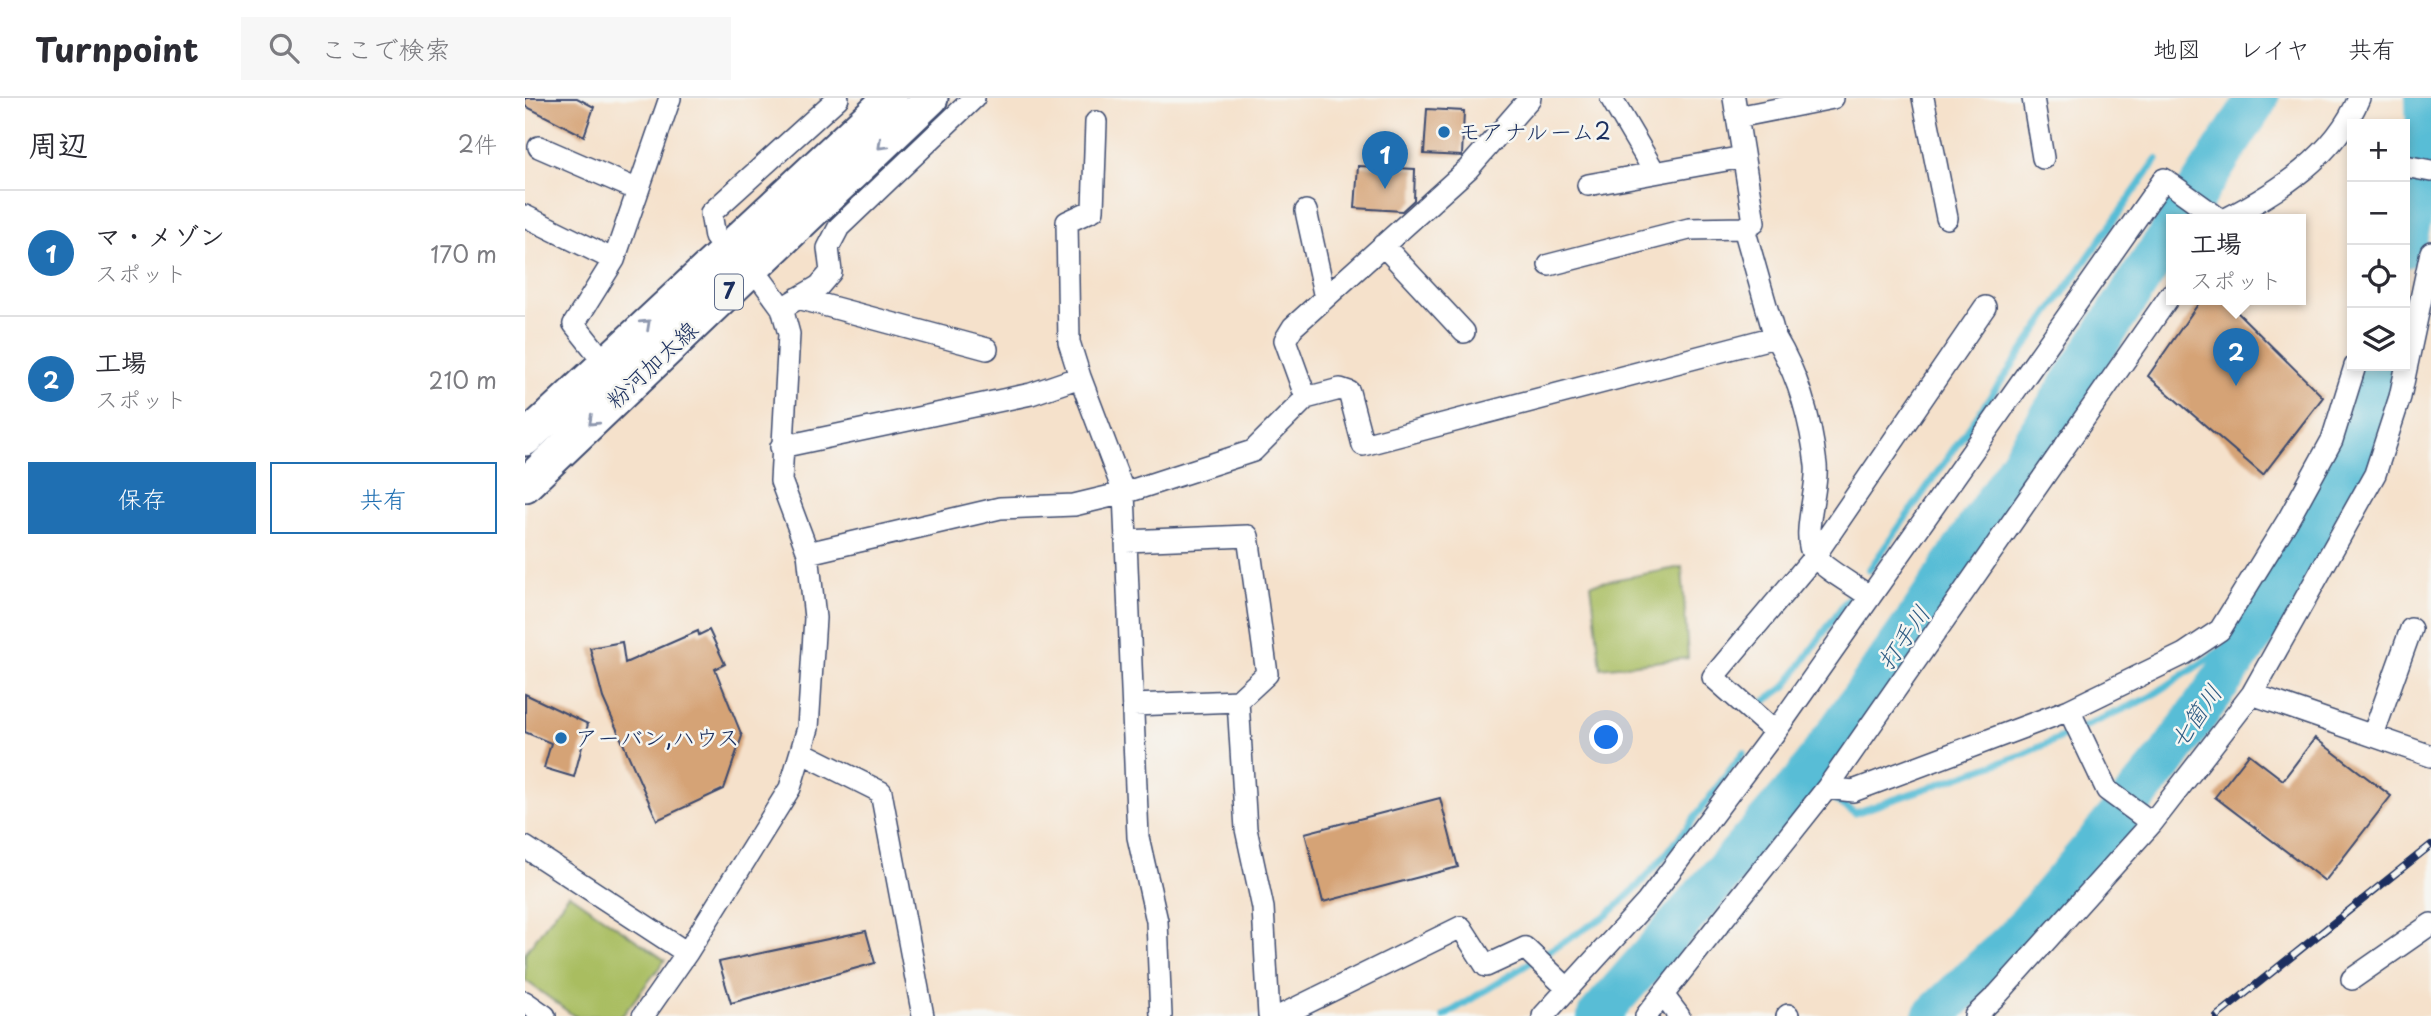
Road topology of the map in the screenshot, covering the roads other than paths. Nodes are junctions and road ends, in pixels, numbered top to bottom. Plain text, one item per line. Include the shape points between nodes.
1 (670, 98) edge
2 (890, 98) edge
3 (931, 98) edge
4 (974, 98) edge
5 (1530, 98) edge
6 (1611, 98) edge
7 (1833, 98) edge
8 (1923, 98) edge
9 (2033, 98) edge
10 (2359, 98) edge
11 (829, 101) edge
12 (1736, 107) edge
13 (1096, 122) dead end
14 (540, 148) dead end
15 (1743, 157) junction
16 (2043, 158) dead end
17 (2410, 167) edge
18 (1654, 171) junction
19 (2431, 171) edge
20 (1588, 185) dead end
21 (638, 190) junction
22 (1306, 211) dead end
23 (2214, 214) edge
24 (2232, 214) edge
25 (525, 216) edge
26 (1947, 218) dead end
27 (1744, 228) junction
28 (1383, 245) junction
29 (725, 249) junction
30 (2431, 252) edge
31 (614, 260) junction
32 (1549, 265) dead end
33 (750, 273) junction
34 (1325, 298) junction
35 (2166, 301) edge
36 (790, 303) junction
37 (1985, 307) dead end
38 (1464, 332) dead end
39 (1775, 338) junction
40 (987, 349) dead end
41 (605, 363) junction
42 (2353, 371) edge
43 (1080, 377) junction
44 (1306, 398) junction
45 (525, 439) edge
46 (781, 447) junction
47 (525, 485) edge
48 (1124, 493) junction
49 (1126, 541) junction
50 (808, 553) junction
51 (1814, 557) junction
52 (1870, 597) junction
53 (2411, 629) dead end
54 (2252, 694) junction
55 (1238, 701) junction
56 (1133, 705) junction
57 (2069, 710) junction
58 (1775, 732) junction
59 (2373, 735) junction
60 (801, 752) junction
61 (2431, 756) edge
62 (1828, 789) junction
63 (2152, 823) junction
64 (525, 848) edge
65 (2431, 924) edge
66 (687, 953) junction
67 (2352, 979) dead end
68 (1568, 989) junction
69 (1664, 995) junction
70 (525, 1002) edge
71 (544, 1016) edge
72 (643, 1016) edge
73 (923, 1016) edge
74 (1161, 1016) edge
75 (1269, 1016) edge
76 (1280, 1016) edge
77 (1543, 1016) edge
78 (1646, 1016) edge
79 (1679, 1016) edge
80 (1975, 1016) edge

1 - 21 street
2 - 29 main road, 粉河加太線 / 7
3 -> 33 main road, 粉河加太線 / 7
4 - 36 street via 839,227 828,248 831,272 819,286
5 - 28 street via 1468,169
6 - 18 street
7 - 12 street
8 - 26 street
9 - 16 street
10 - 24 street via 2349,123 2306,170
11 - 29 street via 711,213 715,236
12 - 15 street
13 - 43 street via 1093,210 1067,222 1069,342
14 - 21 street
15 - 18 street
15 - 27 street via 1754,222
17 - 19 street
18 - 20 street
21 - 31 street
22 - 34 street
23 - 52 street via 2164,179
25 - 31 street
27 - 32 street via 1689,229
27 - 39 street
28 - 34 street
28 - 38 street
29 - 33 street
41 -> 29 main road, 粉河加太線 / 7
30 - 54 street via 2400,397 2375,474
31 - 41 street via 574,324
33 - 36 street
33 -> 47 main road, 粉河加太線 / 7
34 - 44 street via 1285,340
35 - 62 street
36 - 40 street
36 - 46 street
37 - 51 street
39 - 44 street via 1363,445 1349,392 1340,389
39 - 51 street via 1789,359 1817,468 1809,545
41 - 45 main road, 粉河加太線 / 7
42 - 57 street via 2332,440 2220,630 2184,654
43 - 46 street via 1031,394
43 - 48 street
44 - 48 street via 1252,451
46 - 50 street via 781,481
48 - 49 street
48 - 50 street via 1075,505 1000,508
49 - 55 street via 1248,536 1267,674
49 - 56 street
50 - 60 street via 815,618 808,728
51 - 52 street
51 - 58 street via 1713,677
52 - 58 street
53 - 59 street
54 - 59 street
54 - 63 street
55 - 56 street
55 - 75 street via 1246,829 1263,908
56 - 74 street via 1138,837 1157,921
57 - 62 street via 1853,791
57 - 63 street via 2107,790
58 - 68 street via 1647,902
59 - 61 street
60 - 66 street via 790,788
60 - 73 street via 881,792
62 - 69 street
63 - 80 street
64 - 66 street
65 - 67 street
66 - 72 street
68 - 76 street via 1525,947 1486,966 1461,927
68 - 77 street
69 - 78 street
69 - 79 street
70 - 71 street

